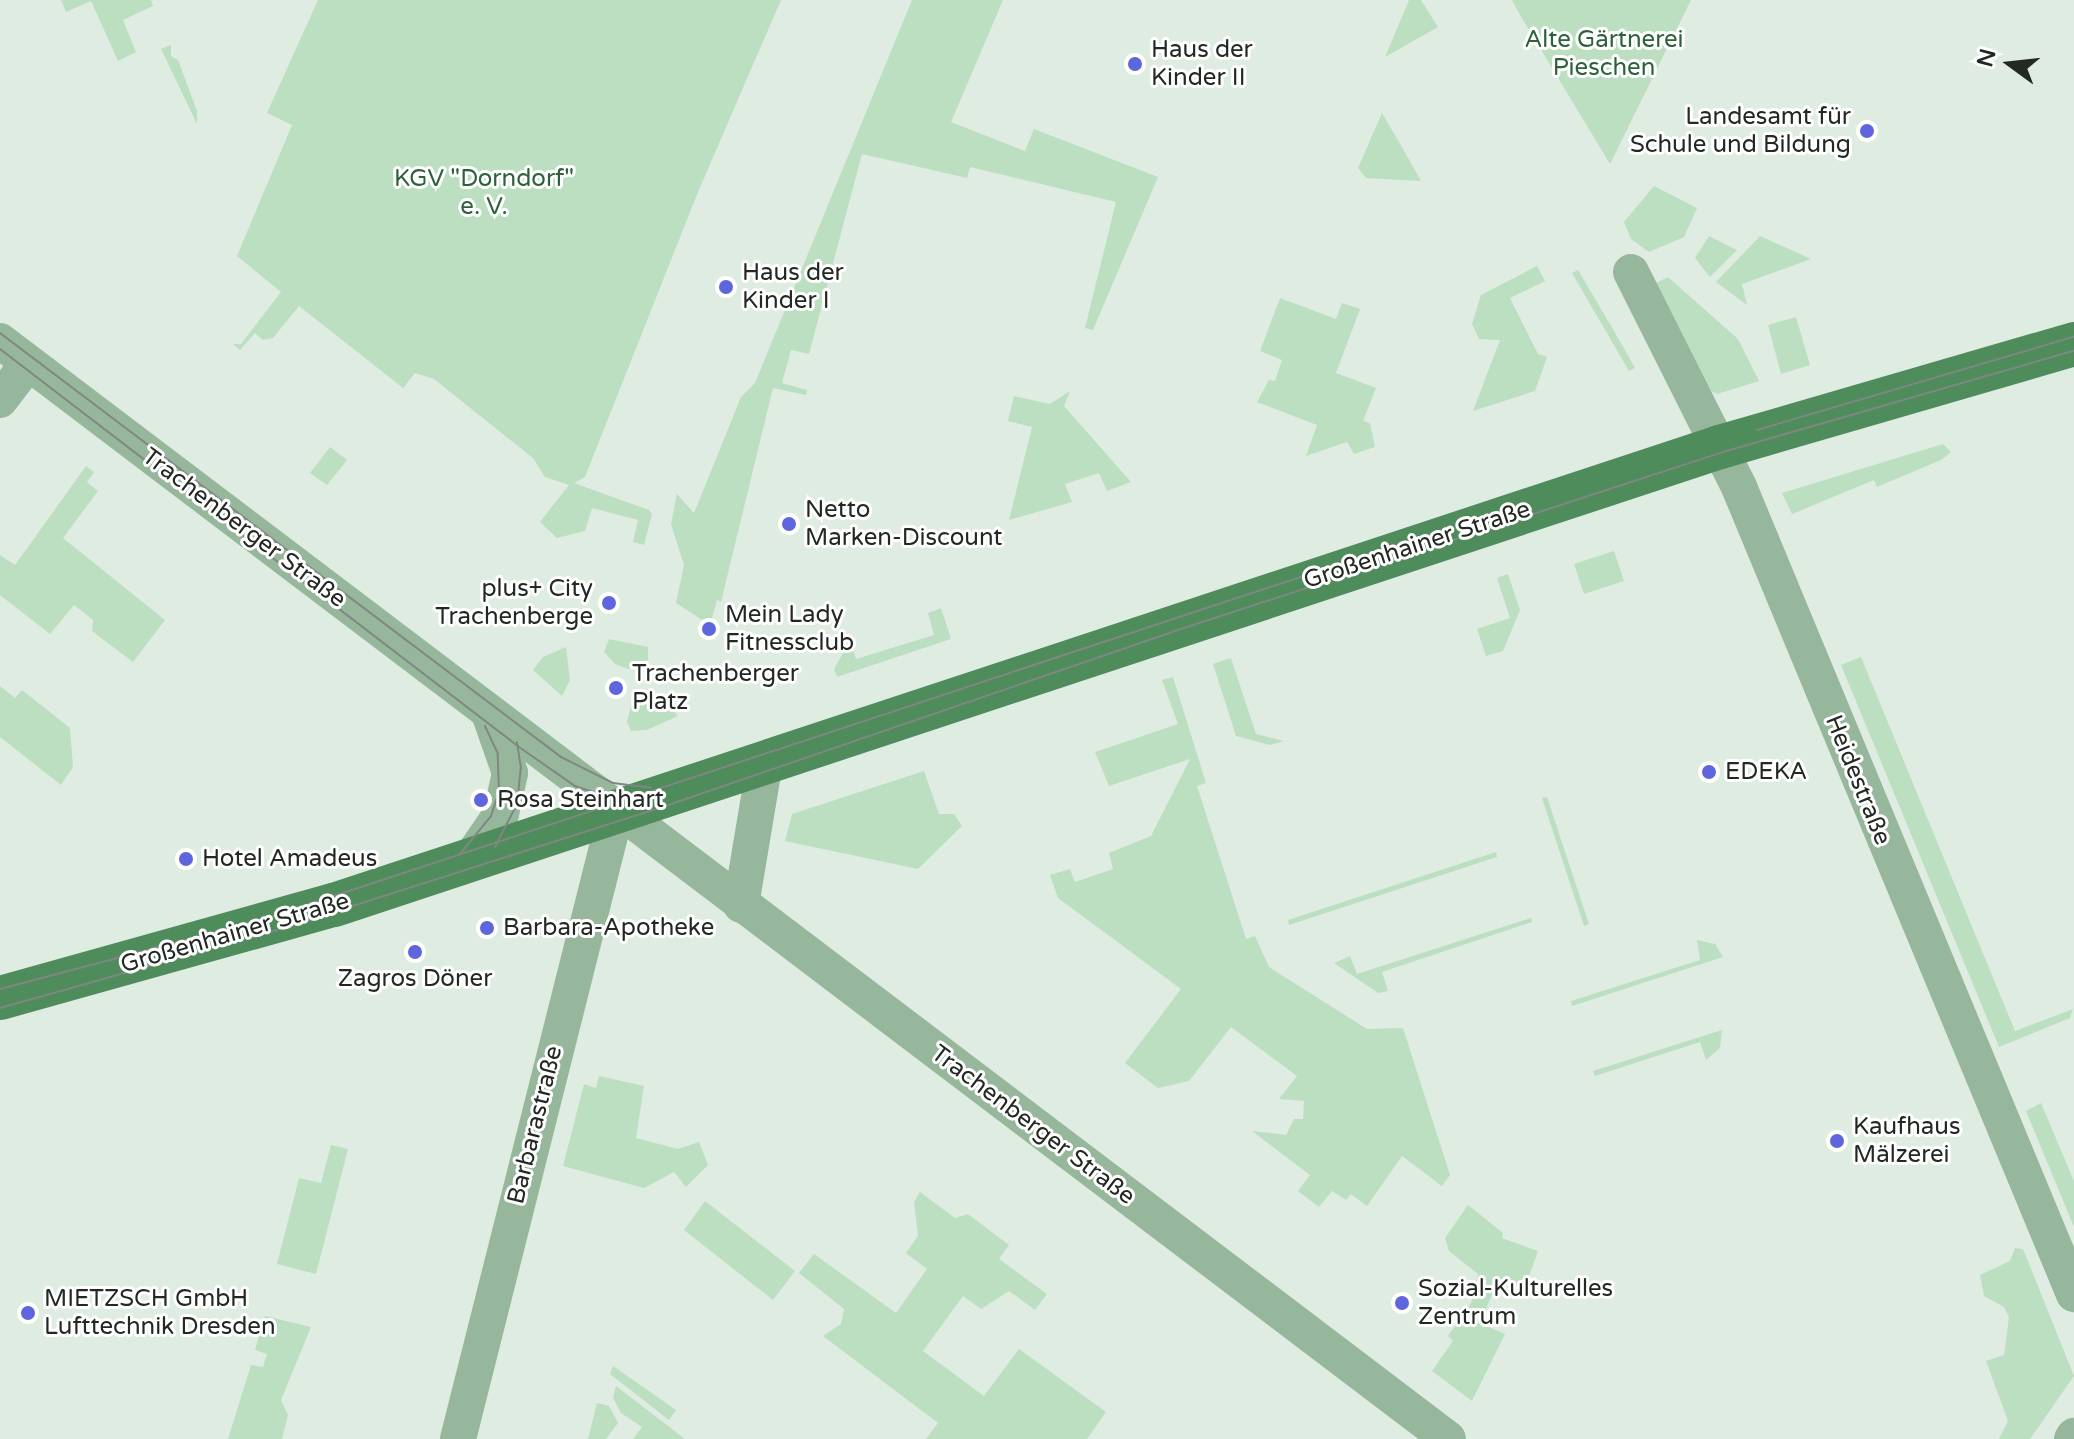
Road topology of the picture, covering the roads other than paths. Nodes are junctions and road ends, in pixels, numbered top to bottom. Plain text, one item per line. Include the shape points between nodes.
1 (1631, 272) dead end
2 (2074, 344) edge
3 (14, 352) edge
4 (0, 400) edge
5 (1720, 447) junction
6 (489, 714) junction
7 (765, 762) junction
8 (616, 812) junction
9 (469, 861) junction
10 (741, 905) junction
11 (0, 998) edge
12 (2074, 1294) edge
13 (458, 1439) edge
14 (1448, 1439) edge

1 - 5 street, Heidestraße
2 - 5 main road, Großenhainer Straße
3 - 4 street
3 - 6 street, Trachenberger Straße
5 - 7 main road, Großenhainer Straße
5 - 12 street, Heidestraße
6 - 8 street
6 - 9 street via 510,773 501,814
7 - 8 main road
7 - 10 street
8 - 9 main road
8 - 10 street, Trachenberger Straße
8 - 13 street, Barbarastraße
9 - 11 main road, Großenhainer Straße via 223,940
10 - 14 street, Trachenberger Straße

